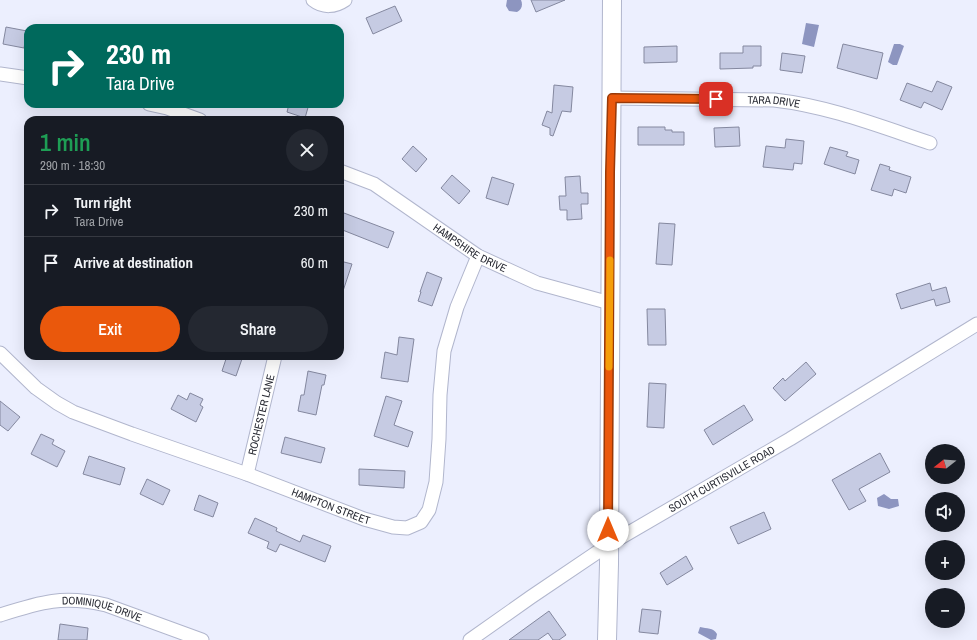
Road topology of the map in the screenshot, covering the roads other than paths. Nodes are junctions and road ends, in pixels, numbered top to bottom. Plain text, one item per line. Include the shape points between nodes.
1 (313, 0) edge
2 (345, 0) edge
3 (612, 0) edge
4 (0, 74) edge
5 (24, 77) edge
6 (612, 98) junction
7 (167, 108) edge
8 (189, 116) edge
9 (930, 143) dead end
10 (344, 173) edge
11 (478, 256) junction
12 (610, 303) junction
13 (977, 324) edge
14 (0, 353) edge
15 (274, 360) edge
16 (247, 474) junction
17 (608, 545) junction
18 (0, 615) edge
19 (202, 640) edge
20 (470, 640) edge
21 (607, 640) edge

1 - 2 street via 324,6 332,6
3 - 6 street
4 - 5 street
6 - 9 street, TARA DRIVE via 792,102 834,111
6 - 12 street
7 - 8 street
10 - 11 street, HAMPSHIRE DRIVE via 374,184
11 - 12 street, HAMPSHIRE DRIVE via 537,283
11 - 16 street, HAMPTON STREET via 457,307 444,351 436,482 429,510 421,522 407,528 393,527 364,519
12 - 17 street
13 - 17 street, SOUTH CURTISVILLE ROAD via 790,439
14 - 16 street, HAMPTON STREET via 36,388 74,412
15 - 16 street, ROCHESTER LANE
17 - 20 street, SOUTH CURTISVILLE ROAD
17 - 21 street
18 - 19 street, DOMINIQUE DRIVE via 57,600 90,601

